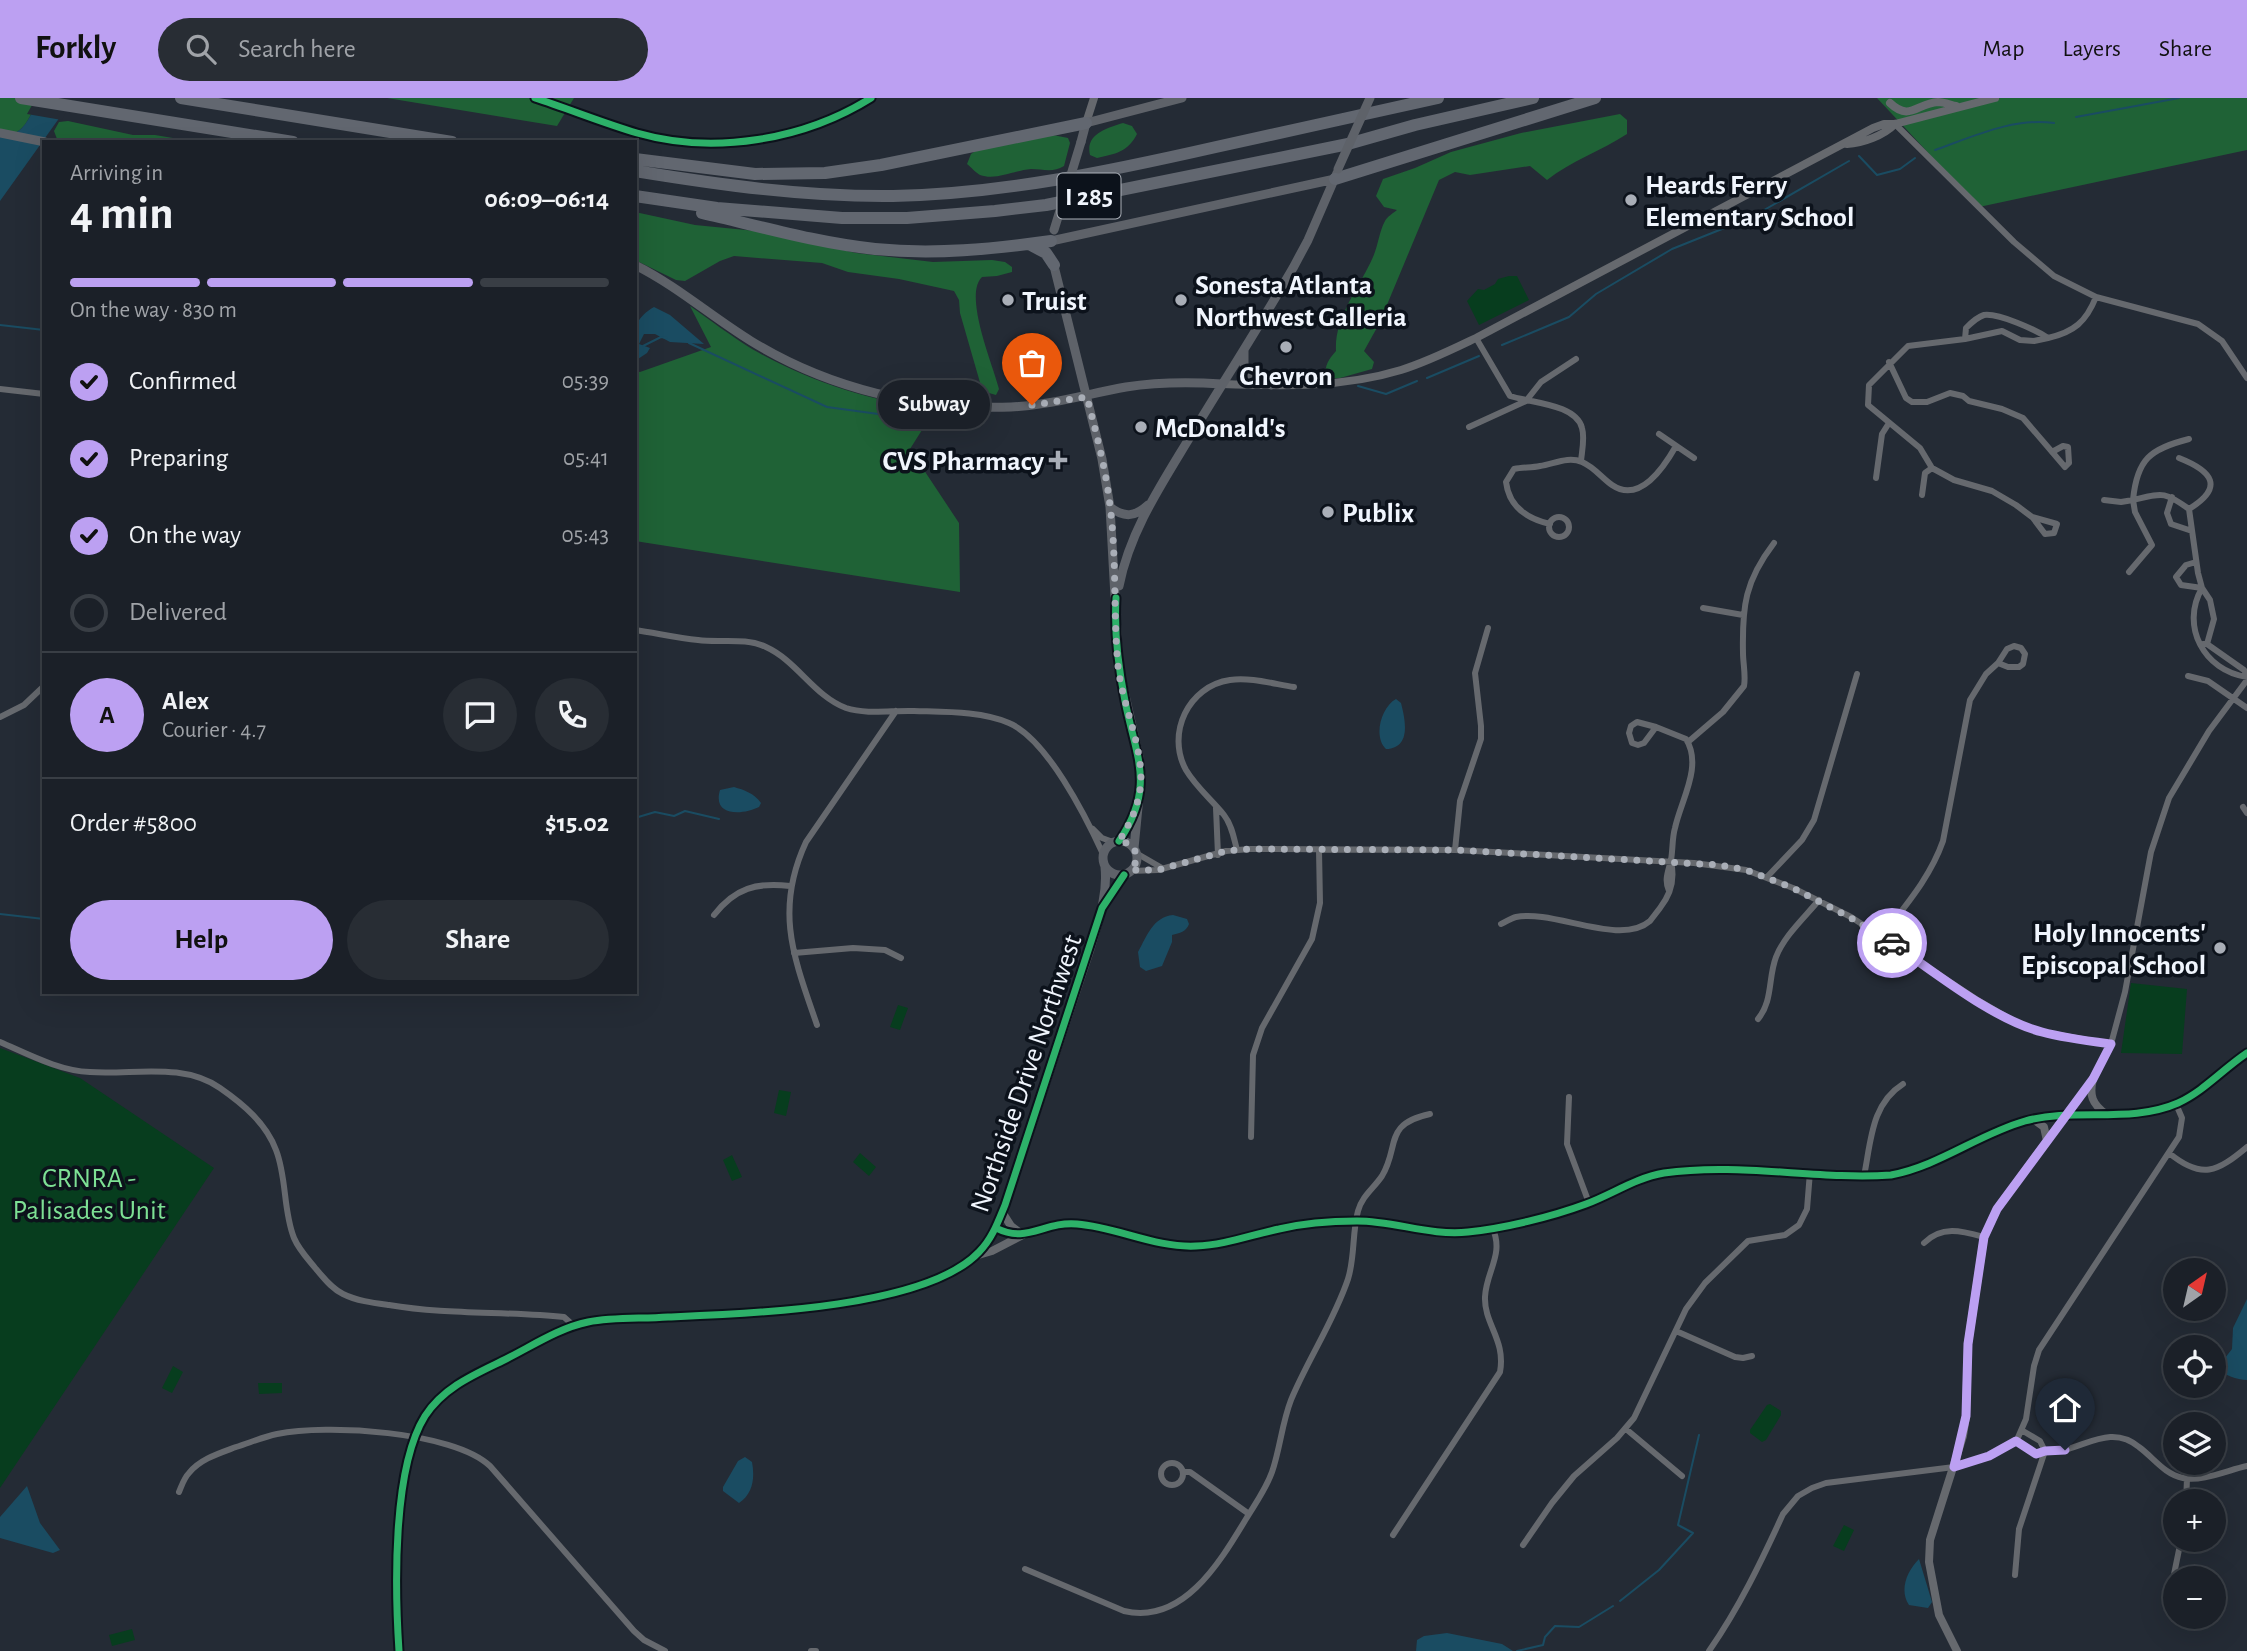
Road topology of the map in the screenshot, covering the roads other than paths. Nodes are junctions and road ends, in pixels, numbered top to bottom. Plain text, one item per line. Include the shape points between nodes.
1 (20, 98) edge
2 (181, 98) edge
3 (535, 98) edge
4 (871, 98) edge
5 (1094, 98) edge
6 (1182, 98) edge
7 (1370, 98) edge
8 (1438, 98) edge
9 (1533, 98) edge
10 (1595, 98) edge
11 (1996, 98) edge
12 (1890, 103) dead end
13 (1959, 107) junction
14 (1086, 123) junction
15 (1895, 124) junction
16 (0, 133) edge
17 (280, 140) edge
18 (440, 140) edge
19 (42, 141) edge
20 (637, 159) edge
21 (637, 171) edge
22 (1337, 174) junction
23 (637, 197) edge
24 (637, 197) edge
25 (1053, 235) junction
26 (1029, 244) junction
27 (1054, 265) junction
28 (637, 266) edge
29 (2096, 297) junction
30 (1476, 338) junction
31 (2048, 338) junction
32 (1965, 339) junction
33 (1244, 348) junction
34 (1576, 359) dead end
35 (1889, 362) junction
36 (2247, 378) edge
37 (1222, 384) junction
38 (1271, 385) junction
39 (0, 389) edge
40 (42, 394) edge
41 (1087, 397) junction
42 (1526, 401) junction
43 (1889, 423) junction
44 (1469, 427) dead end
45 (1659, 434) dead end
46 (2189, 439) dead end
47 (1676, 446) junction
48 (2052, 452) junction
49 (1694, 458) dead end
50 (2179, 458) dead end
51 (1581, 461) junction
52 (1932, 468) junction
53 (1876, 478) dead end
54 (1922, 495) dead end
55 (2172, 498) junction
56 (2104, 500) dead end
57 (2133, 500) junction
58 (1152, 501) junction
59 (1110, 506) junction
60 (2189, 509) junction
61 (2033, 517) dead end
62 (1550, 524) dead end
63 (2192, 531) junction
64 (1774, 543) dead end
65 (2196, 562) junction
66 (2129, 572) dead end
67 (2202, 588) junction
68 (1116, 598) junction
69 (1703, 608) dead end
70 (1743, 615) junction
71 (1488, 628) dead end
72 (637, 630) edge
73 (2198, 644) junction
74 (2207, 644) junction
75 (1998, 663) dead end
76 (1857, 674) dead end
77 (2188, 676) dead end
78 (2247, 677) edge
79 (1294, 687) dead end
80 (42, 688) edge
81 (2234, 699) junction
82 (2247, 708) edge
83 (896, 711) junction
84 (0, 717) edge
85 (1656, 727) junction
86 (1688, 742) junction
87 (1137, 803) junction
88 (1216, 808) junction
89 (1086, 823) junction
90 (1116, 841) junction
91 (1135, 850) junction
92 (1237, 850) junction
93 (1319, 850) junction
94 (1455, 850) junction
95 (1103, 855) junction
96 (1218, 855) junction
97 (1671, 862) junction
98 (1105, 867) junction
99 (1164, 869) junction
100 (1127, 873) junction
101 (1767, 877) junction
102 (790, 886) junction
103 (1819, 900) junction
104 (1102, 908) junction
105 (714, 915) dead end
106 (1501, 925) dead end
107 (1882, 936) junction
108 (794, 953) junction
109 (901, 958) dead end
110 (1758, 1019) dead end
111 (817, 1025) dead end
112 (0, 1042) edge
113 (2111, 1044) junction
114 (2247, 1053) edge
115 (2093, 1079) junction
116 (1903, 1084) dead end
117 (1569, 1097) dead end
118 (2176, 1104) junction
119 (1430, 1114) dead end
120 (2106, 1114) junction
121 (2066, 1115) junction
122 (2033, 1119) junction
123 (1251, 1138) dead end
124 (2047, 1141) junction
125 (2247, 1147) edge
126 (2169, 1153) junction
127 (1810, 1172) junction
128 (1864, 1175) junction
129 (1589, 1203) junction
130 (1002, 1212) junction
131 (1356, 1221) junction
132 (1492, 1227) junction
133 (996, 1228) junction
134 (1023, 1235) junction
135 (1984, 1237) junction
136 (1924, 1243) dead end
137 (975, 1256) junction
138 (574, 1326) junction
139 (1676, 1331) junction
140 (1752, 1356) dead end
141 (1626, 1429) junction
142 (2023, 1431) junction
143 (415, 1438) junction
144 (2016, 1441) junction
145 (2045, 1451) junction
146 (2247, 1466) edge
147 (1954, 1467) junction
148 (1183, 1472) dead end
149 (1682, 1476) dead end
150 (2186, 1479) junction
151 (2186, 1489) edge
152 (179, 1492) dead end
153 (1249, 1514) junction
154 (1393, 1535) dead end
155 (1523, 1545) dead end
156 (1025, 1569) dead end
157 (2015, 1575) dead end
158 (399, 1651) edge
159 (665, 1651) edge
160 (1709, 1651) edge
161 (1957, 1651) edge

1 - 17 highway
2 - 18 highway
3 - 4 street via 637,133 710,143 780,135 824,121
5 - 14 street
6 - 14 main road
7 - 22 main road, bridge
8 - 21 highway, I 285 via 1160,160 954,193 789,192
9 - 23 highway, I 285 via 1348,144 1046,205 995,211 907,218 831,217
10 - 22 highway
11 - 13 street
12 - 13 street via 1898,111 1939,102
13 - 15 street
14 - 20 highway via 825,173 755,174
14 - 25 main road, bridge
15 - 29 street via 2036,263
15 - 30 street via 1886,132 1846,144
16 - 19 main road
22 - 25 main road
22 - 33 main road via 1299,258
24 - 26 highway via 872,249 939,252
25 - 26 highway
25 - 27 main road
26 - 27 highway via 1046,253
27 - 41 main road
28 - 41 main road via 770,352 856,388 906,401 973,407
29 - 31 street via 2089,314 2068,334
29 - 36 street via 2198,324 2222,341
30 - 38 street via 1423,363 1380,376 1321,385
30 - 42 street via 1489,352 1487,357 1510,396
31 - 32 street via 2020,340 2002,331
31 - 32 street via 2030,327 1985,315 1966,328
32 - 35 street via 1908,346
33 - 37 main road
33 - 38 main road via 1248,374
34 - 42 street via 1541,382
35 - 43 street via 1869,385 1868,405
35 - 48 street via 1912,402 1950,393 2002,409 2023,418
37 - 38 street
37 - 41 main road via 1145,385
37 - 58 main road
39 - 40 street
41 - 59 main road
42 - 44 street
42 - 51 street via 1564,409 1578,418 1583,435
43 - 52 street via 1920,448
43 - 53 street via 1882,434
45 - 47 street
46 - 57 street via 2152,452 2135,484
47 - 49 street
47 - 51 street via 1661,469 1631,491 1615,487
48 - 48 street via 2065,467 2069,463 2068,447
50 - 60 street via 2207,472 2211,485 2211,492
51 - 62 street via 1521,467 1509,475 1506,489 1517,508 1535,521
52 - 54 street via 1925,473
52 - 61 street via 1992,491
55 - 57 street via 2161,494
55 - 60 street
55 - 63 street via 2167,513 2171,524
56 - 57 street
57 - 66 street via 2152,545
58 - 59 main road via 1131,516
58 - 68 main road via 1127,551
59 - 68 main road
60 - 63 street
63 - 65 street
64 - 70 street via 1753,574
65 - 67 street
65 - 67 street via 2186,565 2176,577 2181,585
67 - 73 street via 2194,615
67 - 74 street via 2214,619
68 - 87 main road via 1118,669 1141,776
69 - 70 street
70 - 86 street via 1744,686 1723,712
71 - 94 street via 1475,673 1481,739 1460,801
72 - 83 street via 764,646 844,707
73 - 74 street
73 - 78 street via 2216,664
74 - 78 street
75 - 107 street via 1970,700 1937,858
76 - 101 street via 1814,820
77 - 81 street via 2208,681
78 - 81 street
79 - 88 street via 1230,680 1201,692 1185,712 1178,736 1181,759
80 - 84 street via 24,705
81 - 82 street
81 - 113 street via 2179,777 2160,821
83 - 89 street via 972,715 1021,729 1040,747
83 - 102 street via 806,842
85 - 85 street via 1637,722 1631,726 1632,743 1644,743
85 - 86 street
86 - 97 street via 1692,769 1674,829
87 - 90 main road via 1129,826
87 - 91 main road
88 - 92 street via 1231,828
88 - 96 street
89 - 90 street via 1102,838
89 - 95 street
90 - 91 main road
90 - 95 main road
91 - 99 street
91 - 100 main road via 1136,864
92 - 93 street
92 - 96 street
93 - 94 street
93 - 123 street via 1320,903 1312,939 1262,1028 1252,1055
94 - 97 street
95 - 98 main road
96 - 99 street
97 - 101 street via 1719,865
97 - 106 street via 1666,899 1648,922 1627,931 1543,917 1516,917
98 - 100 main road via 1112,873
98 - 104 main road, Northside Drive Northwest
99 - 100 street
100 - 104 main road, Northside Drive Northwest
101 - 103 street
102 - 105 street via 769,884 743,890 729,897
102 - 108 street
103 - 107 street
103 - 110 street via 1777,953 1768,1004
104 - 130 main road, Northside Drive Northwest
107 - 113 street via 2019,1024
108 - 109 street via 853,948 885,950
108 - 111 street
112 - 138 street via 74,1070 190,1074 232,1097 260,1122 275,1148 296,1242 326,1281 343,1294 431,1311 564,1317
113 - 115 street
114 - 118 street
115 - 120 street via 2093,1101
115 - 121 street
116 - 128 street via 1887,1096 1878,1111
117 - 129 street via 1567,1144
118 - 120 street via 2145,1112
118 - 126 street via 2182,1129
119 - 131 street via 1410,1120 1397,1132 1385,1170 1363,1199
120 - 121 street
121 - 122 street
121 - 124 street
122 - 124 street via 2044,1127
122 - 128 street via 1910,1171
124 - 135 street via 1997,1209
125 - 126 street via 2228,1163 2208,1170 2191,1168
126 - 142 street via 2039,1350
127 - 128 street
127 - 129 street via 1665,1173 1632,1182
127 - 139 street via 1807,1209 1799,1225 1785,1235 1755,1238 1741,1245 1698,1292
129 - 132 street
130 - 133 main road, Northside Drive Northwest
130 - 134 street via 1010,1226
131 - 132 street via 1441,1233
131 - 134 street via 1298,1225 1196,1246 1168,1245 1074,1224
131 - 153 street via 1346,1283 1291,1402 1271,1475
132 - 154 street via 1498,1251 1485,1300 1501,1350 1500,1372
133 - 134 street
133 - 137 main road, Northside Drive Northwest
134 - 137 street
135 - 136 street via 1949,1230
135 - 147 street via 1968,1344 1966,1416
137 - 138 main road, Northside Drive Northwest via 934,1279 878,1296 784,1310 623,1318
138 - 143 main road, Northside Drive Northwest via 452,1388 433,1405
139 - 140 street via 1735,1357
139 - 141 street via 1642,1406
141 - 149 street
141 - 155 street via 1574,1476
142 - 144 street
142 - 145 street via 2040,1441
143 - 152 street via 342,1430 276,1434 209,1458 187,1475
143 - 158 main road, Northside Drive Northwest via 398,1541
143 - 159 street via 464,1449 483,1460 634,1631
144 - 145 street via 2036,1454
144 - 147 street
145 - 150 street via 2065,1450 2099,1438 2121,1438 2139,1446 2167,1472
145 - 157 street via 2019,1529
146 - 150 street
147 - 160 street via 1826,1483 1798,1496 1783,1514 1747,1591
147 - 161 street via 1931,1531 1929,1562 1939,1615
148 - 153 street via 1190,1472
150 - 151 street
153 - 156 street via 1203,1579 1175,1604 1156,1612 1124,1611

